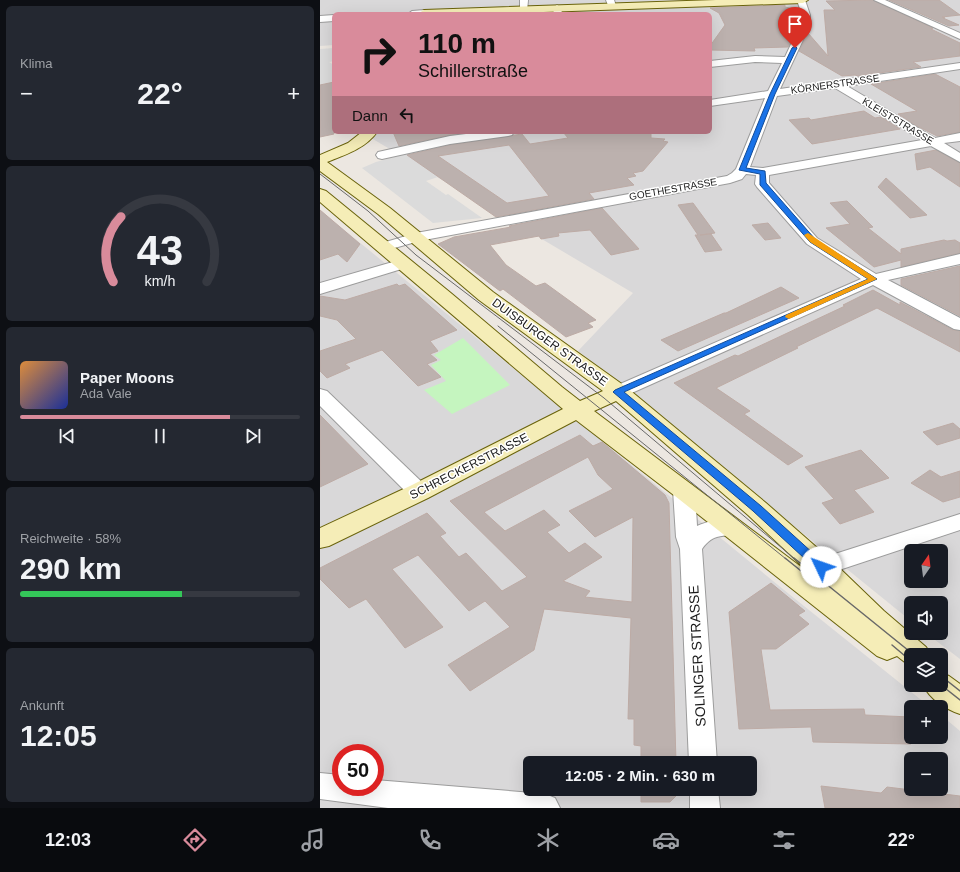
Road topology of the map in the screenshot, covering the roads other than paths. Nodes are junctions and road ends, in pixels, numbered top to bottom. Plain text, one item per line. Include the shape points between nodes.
1 (802, 0) edge
2 (878, 0) edge
3 (426, 2) dead end
4 (697, 2) edge
5 (611, 3) edge
6 (524, 5) edge
7 (558, 11) edge
8 (424, 12) edge
9 (446, 12) edge
10 (332, 18) edge
11 (320, 19) edge
12 (960, 36) edge
13 (789, 60) junction
14 (712, 64) edge
15 (960, 66) edge
16 (836, 84) junction
17 (772, 94) junction
18 (712, 103) edge
19 (364, 134) edge
20 (367, 134) edge
21 (494, 134) edge
22 (960, 137) edge
23 (933, 142) junction
24 (320, 150) edge
25 (382, 155) dead end
26 (960, 158) edge
27 (320, 160) edge
28 (320, 164) edge
29 (742, 170) junction
30 (763, 172) junction
31 (320, 194) edge
32 (416, 238) junction
33 (384, 247) junction
34 (960, 259) edge
35 (403, 264) junction
36 (874, 279) junction
37 (320, 289) edge
38 (960, 325) edge
39 (618, 392) junction
40 (320, 395) edge
41 (578, 410) junction
42 (684, 490) junction
43 (419, 492) junction
44 (960, 522) edge
45 (732, 527) junction
46 (320, 539) edge
47 (691, 548) junction
48 (821, 567) junction
49 (908, 648) edge
50 (904, 660) edge
51 (948, 682) edge
52 (948, 692) edge
53 (960, 693) edge
54 (960, 701) edge
55 (703, 756) edge
56 (320, 786) edge
57 (705, 796) edge
58 (411, 802) edge
59 (546, 808) edge
60 (706, 808) edge

1 - 4 main road
1 - 13 street via 807,22
2 - 12 street
3 - 8 main road
4 - 5 main road
5 - 7 main road
6 - 7 main road
6 - 9 main road
10 - 11 street
13 - 14 street via 755,59
13 - 17 street
15 - 16 street, KÖRNERSTRASSE
16 - 17 street, KÖRNERSTRASSE
16 - 23 street, KLEISTSTRASSE
17 - 18 street, KÖRNERSTRASSE
17 - 29 street
19 - 24 main road
20 - 27 main road via 351,147
21 - 25 street via 450,140
22 - 23 street
23 - 26 street, KLEISTSTRASSE
23 - 30 street
28 - 32 main road, DUISBURGER STRASSE
29 - 30 street
29 - 32 street, GOETHESTRASSE via 730,179
30 - 36 street via 762,184 812,241
31 - 33 main road
32 - 33 street, GOETHESTRASSE
32 - 39 main road, DUISBURGER STRASSE via 492,300
33 - 35 main road
34 - 36 street
35 - 37 street
35 - 41 main road
36 - 38 street
36 - 39 street
39 - 41 main road, SCHRECKERSTRASSE
39 - 48 main road, DUISBURGER STRASSE via 757,509
40 - 43 street
41 - 42 main road
41 - 43 main road, SCHRECKERSTRASSE
42 - 45 main road
42 - 47 street, SOLINGER STRASSE via 687,537
43 - 46 main road, SCHRECKERSTRASSE
44 - 48 street
45 - 47 street via 709,530 699,535
45 - 50 main road
47 - 55 street, SOLINGER STRASSE
48 - 49 main road, DUISBURGER STRASSE
51 - 53 main road
52 - 54 main road
56 - 58 street
57 - 60 street
58 - 59 street

